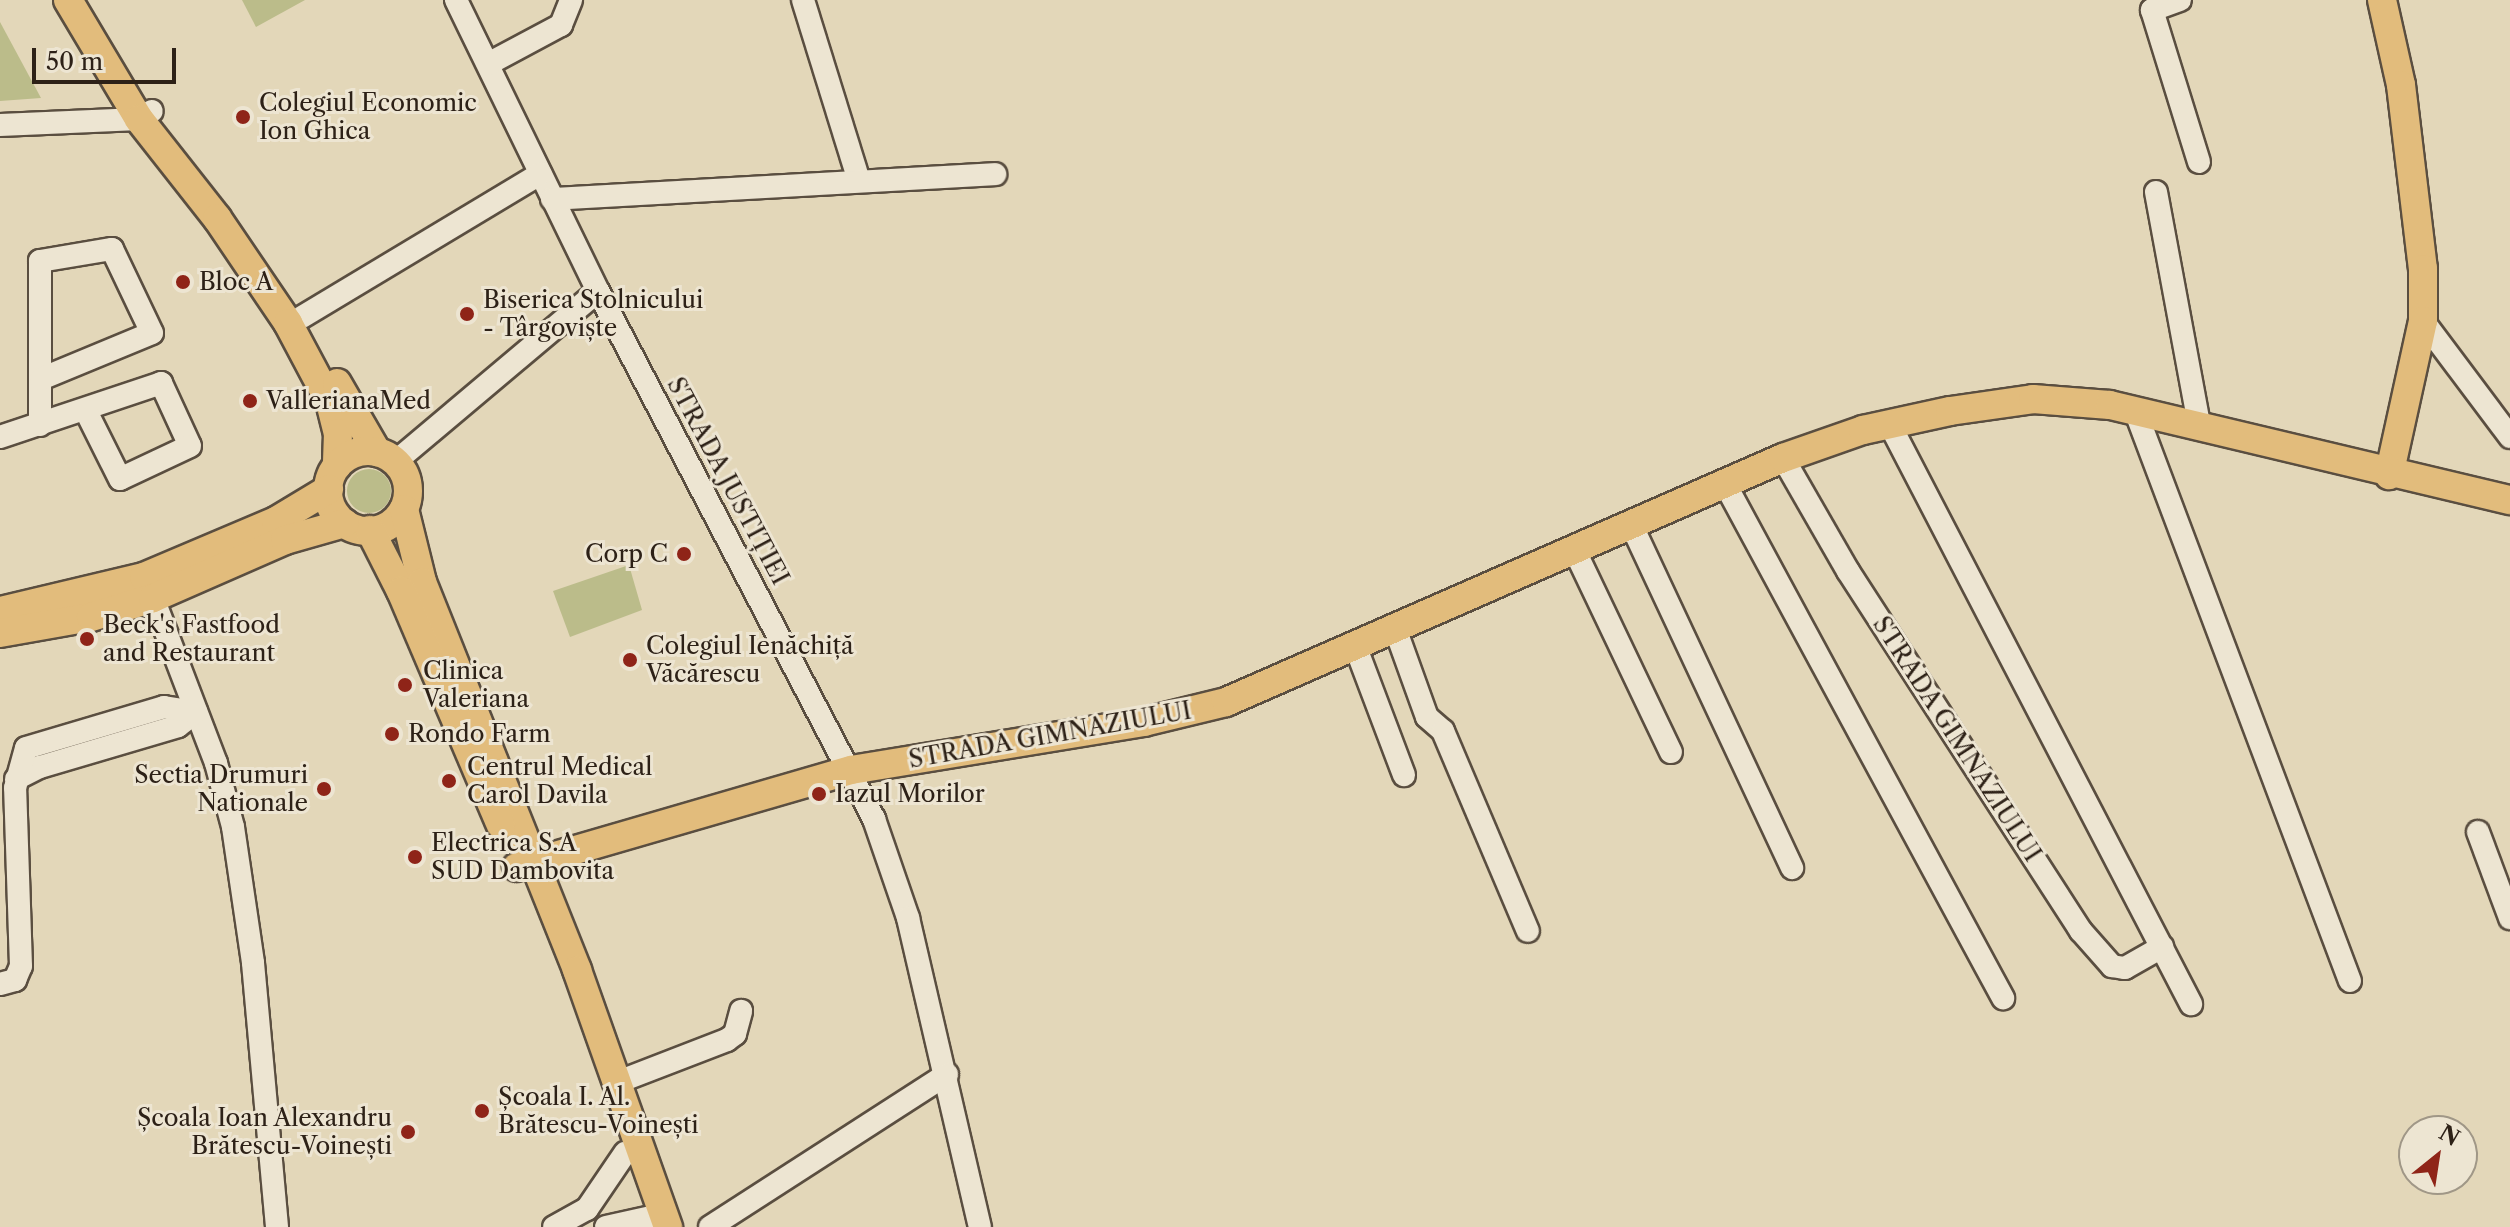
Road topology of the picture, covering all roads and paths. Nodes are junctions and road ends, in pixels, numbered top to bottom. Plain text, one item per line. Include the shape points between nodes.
1 (68, 0) edge
2 (83, 0) edge
3 (456, 0) edge
4 (571, 0) edge
5 (803, 0) edge
6 (2180, 0) edge
7 (2382, 0) edge
8 (488, 64) junction
9 (146, 115) junction
10 (0, 125) edge
11 (2199, 162) dead end
12 (540, 174) junction
13 (995, 174) dead end
14 (859, 181) junction
15 (2156, 192) dead end
16 (552, 199) junction
17 (598, 291) junction
18 (302, 317) junction
19 (2423, 321) junction
20 (41, 379) junction
21 (2135, 410) junction
22 (86, 411) junction
23 (1889, 423) junction
24 (40, 425) junction
25 (2199, 425) junction
26 (0, 437) edge
27 (2510, 437) edge
28 (386, 457) junction
29 (1783, 458) junction
30 (2389, 475) junction
31 (333, 478) junction
32 (1724, 482) junction
33 (2510, 500) edge
34 (404, 509) junction
35 (1631, 524) junction
36 (358, 527) junction
37 (1574, 549) junction
38 (153, 598) junction
39 (0, 611) edge
40 (1396, 631) junction
41 (0, 633) edge
42 (1356, 648) junction
43 (196, 712) junction
44 (1671, 752) dead end
45 (851, 770) junction
46 (1404, 775) dead end
47 (2478, 832) dead end
48 (535, 861) junction
49 (1792, 868) dead end
50 (2510, 918) edge
51 (1528, 931) dead end
52 (2162, 947) junction
53 (2350, 981) dead end
54 (0, 984) edge
55 (2003, 998) dead end
56 (2191, 1004) dead end
57 (741, 1011) dead end
58 (947, 1074) junction
59 (610, 1085) junction
60 (625, 1153) junction
61 (657, 1222) edge
62 (277, 1227) edge
63 (554, 1227) edge
64 (606, 1227) edge
65 (710, 1227) edge
66 (980, 1227) edge

1 - 9 main road
2 - 9 main road
3 - 8 street, STRADA JUSTIȚIEI
4 - 8 street via 561,25
5 - 14 street
6 - 11 street via 2152,10
7 - 19 main road via 2409,140 2423,269
8 - 12 street, STRADA JUSTIȚIEI
9 - 10 street
9 - 18 main road via 228,209
9 - 31 main road via 288,323 330,402 338,433
12 - 16 street, STRADA JUSTIȚIEI
12 - 18 street
13 - 14 street
14 - 16 street
15 - 25 street
16 - 17 street, STRADA JUSTIȚIEI
17 - 28 street
17 - 45 street, STRADA JUSTIȚIEI
18 - 28 main road
19 - 27 street
19 - 30 main road
20 - 20 street via 40,261 112,249 152,333
20 - 24 street
21 - 23 main road, STRADA GIMNAZIULUI via 2033,399
21 - 25 main road, STRADA GIMNAZIULUI
21 - 53 street
22 - 22 street via 161,383 190,446 120,479
22 - 24 street
23 - 29 main road, STRADA GIMNAZIULUI
23 - 52 street
24 - 26 street
25 - 30 main road, STRADA GIMNAZIULUI
28 - 31 main road via 357,453
28 - 34 main road via 407,479
29 - 32 main road, STRADA GIMNAZIULUI
29 - 52 street, STRADA GIMNAZIULUI via 1848,571 2081,931 2112,966 2125,968
30 - 33 main road, STRADA GIMNAZIULUI
31 - 36 main road via 334,512
31 - 39 main road via 276,521 144,577
32 - 35 main road, STRADA GIMNAZIULUI
32 - 55 street
34 - 36 main road via 391,524
34 - 48 main road via 422,582
35 - 37 main road, STRADA GIMNAZIULUI
35 - 49 street
36 - 38 main road via 285,540
36 - 48 main road via 401,591
37 - 40 main road, STRADA GIMNAZIULUI
37 - 44 street
38 - 41 main road via 91,617
38 - 43 street
40 - 42 main road, STRADA GIMNAZIULUI
40 - 51 street via 1427,717 1443,731
42 - 45 main road, STRADA GIMNAZIULUI via 1185,714
42 - 46 street
43 - 54 street via 164,707 35,743 23,753 16,779 21,966 15,980
43 - 62 street via 225,794 244,896
45 - 48 main road, STRADA GIMNAZIULUI
45 - 58 street, STRADA JUSTIȚIEI via 895,875
47 - 50 street
48 - 59 main road
48 - 59 main road via 577,970
52 - 56 street
57 - 59 street via 735,1034 727,1040
58 - 65 street
58 - 66 street, STRADA JUSTIȚIEI
59 - 60 main road
59 - 61 main road
60 - 61 main road
60 - 63 street via 587,1209
61 - 64 street

